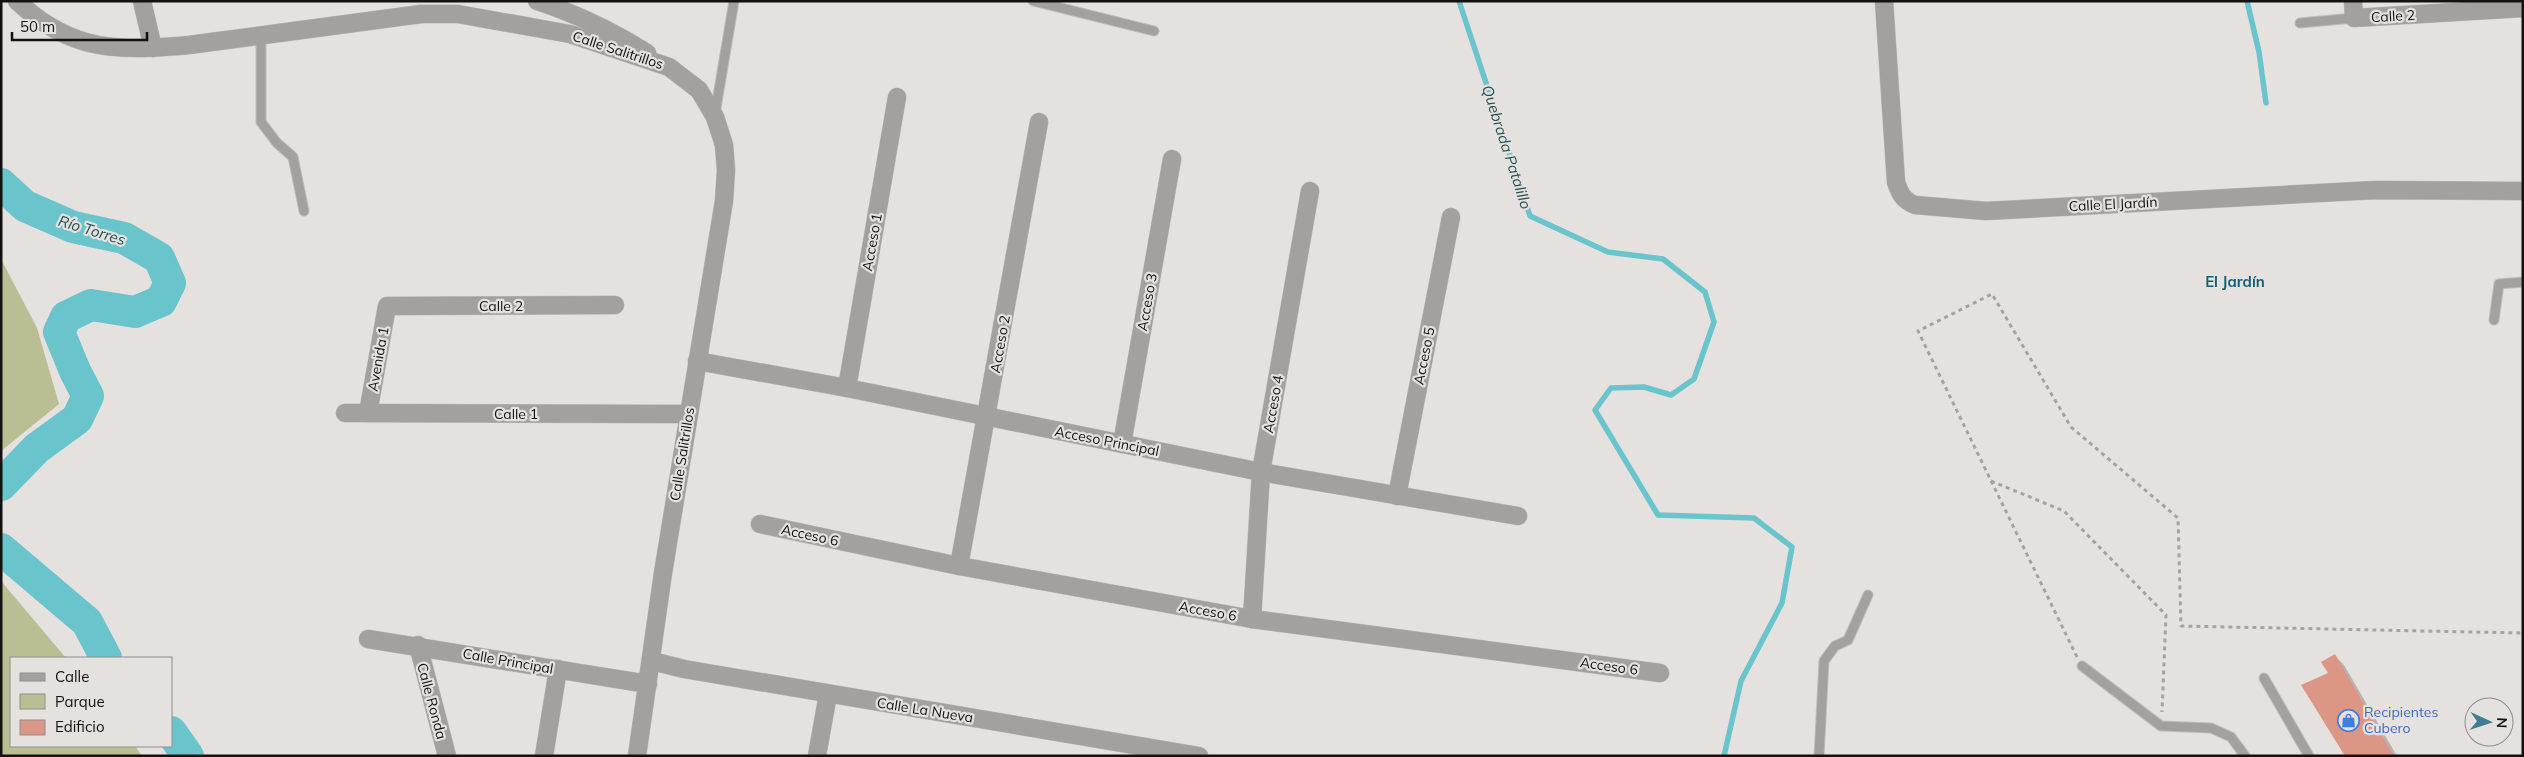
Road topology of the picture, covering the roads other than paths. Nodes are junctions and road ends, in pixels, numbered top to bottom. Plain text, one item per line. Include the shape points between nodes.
1 (142, 1) edge
2 (537, 1) edge
3 (734, 1) edge
4 (1033, 1) edge
5 (1884, 1) edge
6 (20, 4) edge
7 (2523, 8) edge
8 (2353, 10) edge
9 (2300, 23) dead end
10 (1154, 31) dead end
11 (261, 35) junction
12 (153, 48) junction
13 (669, 67) junction
14 (897, 97) dead end
15 (714, 117) junction
16 (1039, 122) dead end
17 (1172, 159) dead end
18 (1310, 191) dead end
19 (2523, 191) edge
20 (304, 211) dead end
21 (1451, 216) dead end
22 (2523, 282) edge
23 (615, 305) dead end
24 (388, 306) joint
25 (2494, 320) dead end
26 (697, 361) junction
27 (847, 388) junction
28 (345, 413) dead end
29 (368, 413) junction
30 (688, 414) junction
31 (987, 417) junction
32 (1122, 444) junction
33 (1261, 472) junction
34 (1397, 496) junction
35 (1518, 516) dead end
36 (760, 524) dead end
37 (959, 566) junction
38 (1868, 595) dead end
39 (1252, 619) junction
40 (368, 639) dead end
41 (418, 645) junction
42 (652, 661) junction
43 (2082, 666) road end
44 (558, 669) junction
45 (1660, 673) dead end
46 (2264, 678) dead end
47 (648, 684) junction
48 (828, 694) junction
49 (447, 756) edge
50 (544, 756) edge
51 (637, 756) edge
52 (817, 756) edge
53 (1199, 756) edge
54 (1820, 756) edge
55 (2245, 756) edge
56 (2309, 756) edge

1 - 12 street
2 - 13 street via 612,30
3 - 15 lane
4 - 10 lane
5 - 19 street, Calle El Jardín via 1896,182 1906,201 1915,205 1986,211 2376,190
6 - 12 street, Calle Salitrillos via 56,32 84,42
7 - 8 street, Calle 2
8 - 9 lane
11 - 12 street, Calle Salitrillos
11 - 13 street, Calle Salitrillos via 421,14 458,14 570,34
11 - 20 lane via 261,122 293,157
13 - 15 street, Calle Salitrillos via 699,90
14 - 27 street, Acceso 1
15 - 26 street, Calle Salitrillos via 724,145 724,201
16 - 31 street, Acceso 2
17 - 32 street, Acceso 3
18 - 33 street, Acceso 4
21 - 34 street, Acceso 5
22 - 25 lane via 2499,284
23 - 24 street, Calle 2
24 - 29 street, Avenida 1
26 - 27 street, Acceso Principal
26 - 30 street, Calle Salitrillos
27 - 31 street, Acceso Principal
28 - 29 street, Calle 1
29 - 30 street, Calle 1
30 - 42 street, Calle Salitrillos
31 - 32 street, Acceso Principal
31 - 37 street, Acceso 2
32 - 33 street, Acceso Principal
33 - 34 street, Acceso Principal
33 - 39 street, Acceso 4
34 - 35 street, Acceso Principal
36 - 37 street, Acceso 6
37 - 39 street, Acceso 6
38 - 54 lane via 1848,640 1835,646 1824,661
39 - 45 street, Acceso 6
40 - 41 street, Calle Principal
41 - 44 street, Calle Principal
41 - 49 street, Calle Ronda
42 - 47 street, Calle Salitrillos
42 - 48 street, Calle La Nueva
43 - 55 lane via 2161,726 2211,728 2231,738
44 - 47 street, Calle Principal
44 - 50 street
46 - 56 lane
47 - 51 street, Calle Salitrillos
48 - 52 street
48 - 53 street, Calle La Nueva

